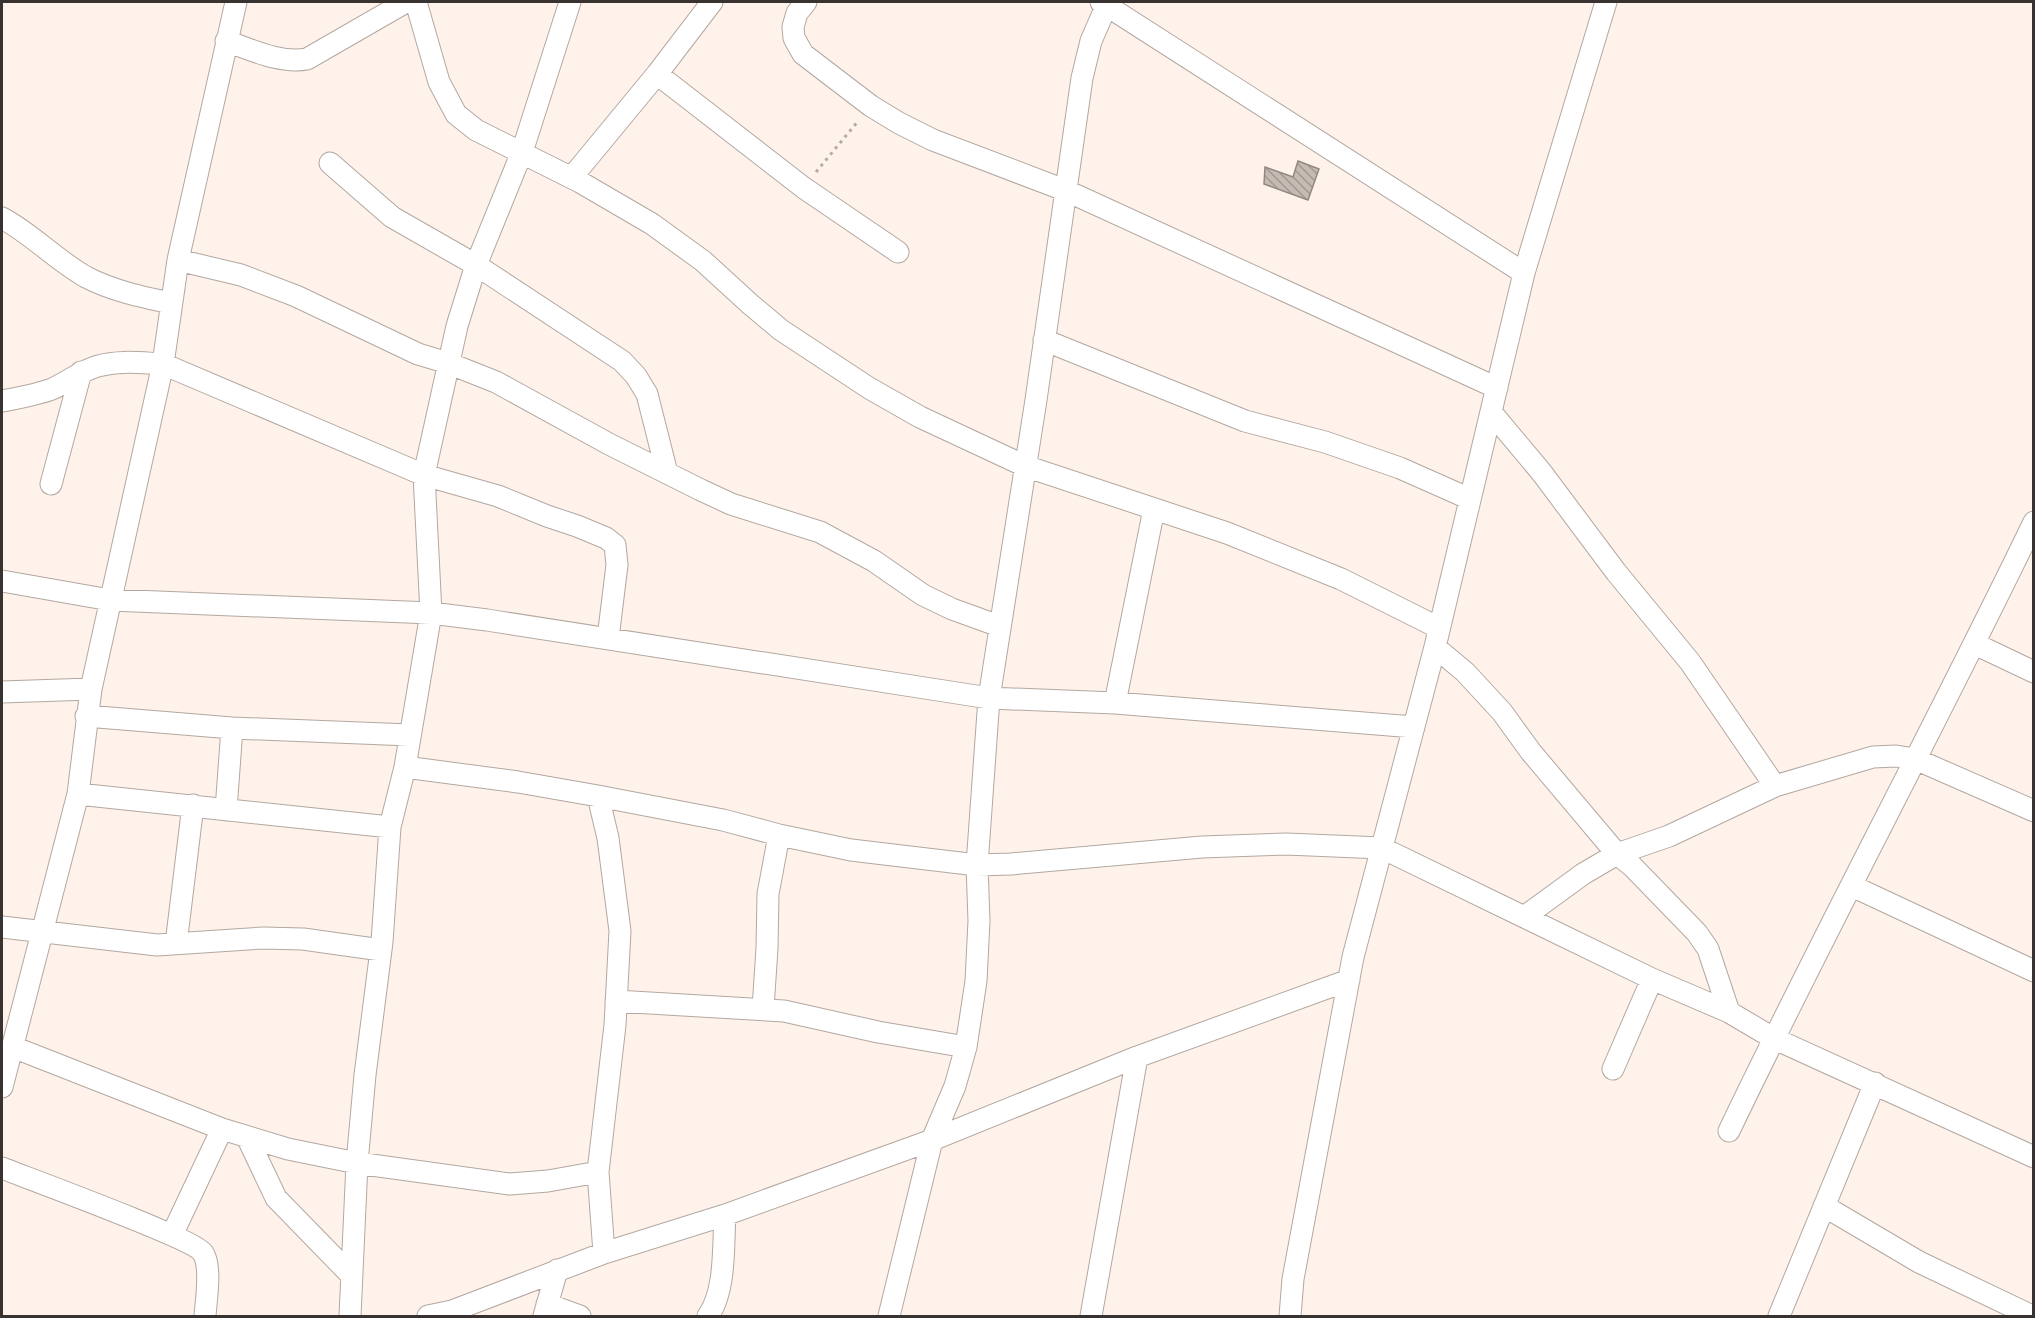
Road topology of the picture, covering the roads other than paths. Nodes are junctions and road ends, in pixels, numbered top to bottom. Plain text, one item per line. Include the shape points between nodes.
1 (406, 2) edge
2 (416, 2) edge
3 (570, 2) edge
4 (712, 2) edge
5 (1606, 2) edge
6 (1106, 3) edge
7 (229, 4) edge
8 (796, 5) edge
9 (226, 40) junction
10 (657, 74) junction
11 (522, 152) junction
12 (330, 163) dead end
13 (572, 177) junction
14 (1067, 191) junction
15 (2, 218) edge
16 (898, 252) dead end
17 (178, 260) junction
18 (476, 265) junction
19 (1524, 273) junction
20 (171, 303) junction
21 (1044, 340) junction
22 (163, 363) junction
23 (448, 363) junction
24 (81, 372) junction
25 (1497, 388) junction
26 (2, 401) edge
27 (1491, 412) junction
28 (1025, 466) junction
29 (667, 474) junction
30 (424, 475) junction
31 (51, 484) dead end
32 (1470, 499) junction
33 (1154, 509) junction
34 (2034, 522) edge
35 (2, 581) edge
36 (110, 600) junction
37 (431, 613) junction
38 (999, 626) junction
39 (1437, 637) junction
40 (608, 639) junction
41 (1975, 644) junction
42 (2034, 672) edge
43 (91, 689) junction
44 (2, 692) edge
45 (989, 698) junction
46 (1115, 703) junction
47 (86, 716) junction
48 (1414, 727) junction
49 (232, 728) junction
50 (410, 735) junction
51 (1915, 759) junction
52 (405, 767) junction
53 (1774, 786) junction
54 (78, 794) junction
55 (598, 796) junction
56 (193, 805) junction
57 (226, 810) junction
58 (2034, 811) edge
59 (390, 827) junction
60 (779, 835) junction
61 (1382, 848) junction
62 (1617, 854) junction
63 (977, 865) junction
64 (1851, 886) junction
65 (1524, 917) junction
66 (2, 927) edge
67 (44, 931) junction
68 (176, 944) junction
69 (381, 951) junction
70 (2034, 971) edge
71 (1652, 979) junction
72 (1349, 980) junction
73 (616, 1000) junction
74 (763, 1009) junction
75 (1729, 1012) junction
76 (1773, 1038) junction
77 (13, 1047) junction
78 (966, 1047) junction
79 (1137, 1057) junction
80 (1613, 1069) dead end
81 (1875, 1083) junction
82 (2, 1087) edge
83 (222, 1129) junction
84 (1729, 1131) dead end
85 (248, 1139) junction
86 (932, 1140) junction
87 (2034, 1157) edge
88 (357, 1163) junction
89 (2, 1168) edge
90 (598, 1172) junction
91 (1824, 1206) junction
92 (725, 1215) junction
93 (172, 1235) junction
94 (604, 1253) junction
95 (557, 1270) junction
96 (352, 1276) junction
97 (546, 1310) edge
98 (205, 1317) edge
99 (350, 1317) edge
100 (428, 1317) edge
101 (580, 1317) edge
102 (708, 1317) edge
103 (889, 1317) edge
104 (1091, 1317) edge
105 (1290, 1317) edge
106 (1779, 1317) edge
107 (2032, 1317) edge

1 - 9 street via 307,59 283,59
2 - 11 street via 439,82 456,114 476,130
3 - 11 street
4 - 10 street
5 - 19 street
6 - 14 street via 1086,59
6 - 19 street
7 - 9 street
8 - 14 street via 794,38 803,54 871,105 933,140
9 - 17 street
10 - 13 street
10 - 16 street via 804,188
11 - 13 street
11 - 18 street
12 - 18 street via 392,217
13 - 28 street via 661,230 703,261 781,330 869,388 920,417
14 - 21 street
14 - 25 street
15 - 20 street via 86,276 127,293
17 - 20 street
17 - 23 street via 242,275 418,354
18 - 23 street
18 - 29 street via 622,361 636,376 647,394
19 - 25 street
20 - 22 street
21 - 28 street
21 - 32 street via 1245,421 1325,442 1400,468
22 - 24 street via 116,363
22 - 30 street
22 - 36 street
23 - 29 street via 496,382
23 - 30 street
24 - 26 street via 53,388
24 - 31 street
25 - 27 street
27 - 32 street
27 - 53 street via 1690,662
28 - 33 street
28 - 38 street
29 - 38 street via 731,504 828,536 874,561 923,595
30 - 37 street
30 - 40 street via 498,496 577,525 615,545 617,565
32 - 39 street
33 - 39 street via 1227,533 1341,579
33 - 46 street
34 - 41 street
35 - 36 street
36 - 37 street
36 - 43 street
37 - 40 street
37 - 50 street
38 - 45 street
39 - 48 street
39 - 62 street
40 - 45 street
41 - 42 street
41 - 51 street
43 - 44 street
43 - 47 street
45 - 46 street
45 - 63 street
46 - 48 street
47 - 49 street
47 - 54 street
48 - 61 street
49 - 50 street
49 - 57 street
50 - 52 street
51 - 53 street via 1873,757
51 - 58 street
51 - 64 street
52 - 55 street
52 - 59 street
53 - 62 street via 1669,836
54 - 56 street
54 - 67 street
55 - 60 street via 723,819
55 - 73 street via 608,837 619,920
56 - 57 street
56 - 68 street
57 - 59 street
59 - 69 street
60 - 63 street via 851,850
60 - 74 street via 768,894
61 - 63 street via 1286,844 1202,847
61 - 65 street
61 - 72 street
62 - 65 street
62 - 75 street via 1697,933 1708,949
63 - 78 street via 976,981
64 - 70 street
64 - 76 street
65 - 71 street
66 - 67 street
67 - 68 street
67 - 77 street
68 - 69 street via 303,939
69 - 88 street
71 - 75 street
71 - 80 street
72 - 79 street
72 - 105 street via 1293,1279
73 - 74 street
73 - 90 street
74 - 78 street
75 - 76 street
76 - 81 street
76 - 84 street
77 - 82 street
77 - 83 street
78 - 86 street via 955,1086
79 - 86 street
79 - 104 street
81 - 87 street
81 - 91 street
83 - 85 street
83 - 93 street
85 - 88 street
85 - 96 street via 276,1198
86 - 92 street
86 - 103 street
88 - 90 street via 510,1184
88 - 96 street
89 - 93 street
90 - 94 street
91 - 106 street
91 - 107 street via 1919,1262
92 - 94 street
92 - 102 street via 719,1292
93 - 98 street via 201,1251 207,1261
94 - 95 street
95 - 97 street
95 - 100 street
96 - 99 street
97 - 101 street

